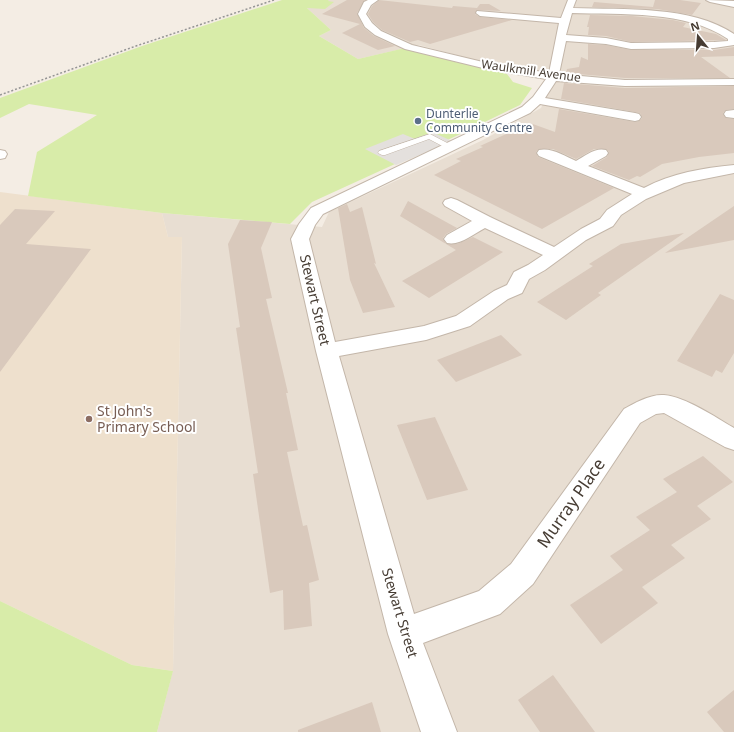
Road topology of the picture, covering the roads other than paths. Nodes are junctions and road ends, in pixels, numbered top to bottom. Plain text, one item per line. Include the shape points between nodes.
1 (374, 0) edge
2 (710, 0) edge
3 (734, 4) edge
4 (568, 10) edge
5 (480, 12) dead end
6 (561, 38) junction
7 (553, 76) junction
8 (734, 82) edge
9 (537, 100) junction
10 (635, 118) dead end
11 (449, 146) junction
12 (382, 153) dead end
13 (544, 153) dead end
14 (601, 153) dead end
15 (577, 166) junction
16 (734, 169) edge
17 (643, 193) junction
18 (451, 203) dead end
19 (484, 221) junction
20 (453, 239) dead end
21 (555, 254) junction
22 (327, 351) junction
23 (734, 440) edge
24 (404, 634) junction
25 (440, 732) edge

1 - 7 street, Waulkmill Avenue via 363,9 362,14 368,26 409,48 487,66
2 - 3 street
4 - 5 street
4 - 6 street, Stewart Street
4 - 6 street via 686,19 727,31 733,38 732,44 631,46 606,41
6 - 7 street, Stewart Street
7 - 8 street, Waulkmill Avenue via 625,83
7 - 9 street, Stewart Street
9 - 10 street via 605,107
9 - 11 street, Stewart Street via 526,110
11 - 12 lane via 430,136
11 - 22 street, Stewart Street via 317,211 307,224 300,239
13 - 15 street
14 - 15 street
15 - 17 street
16 - 17 street via 690,175
17 - 21 street via 610,214 607,222
18 - 19 street
19 - 20 street
19 - 21 street
21 - 22 street via 534,271 521,276 515,289 501,295 463,321 426,333
22 - 24 street, Stewart Street
23 - 24 street, Murray Place via 665,404 648,407 632,416 522,574 489,603
24 - 25 street, Stewart Street

